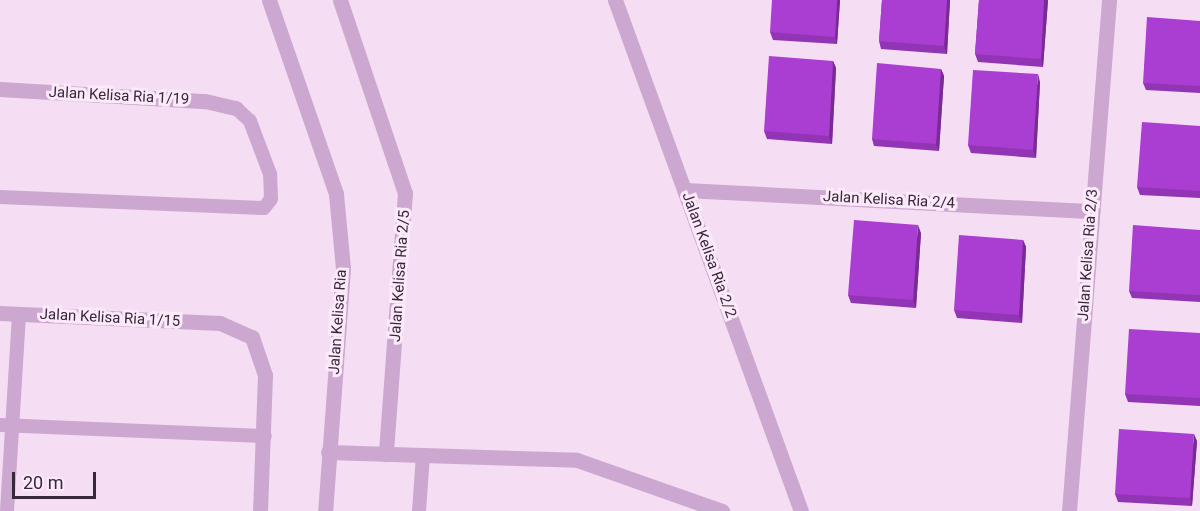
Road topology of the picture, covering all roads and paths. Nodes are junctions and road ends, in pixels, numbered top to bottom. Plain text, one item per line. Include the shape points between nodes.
1 (268, 0) edge
2 (340, 0) edge
3 (615, 0) edge
4 (1109, 0) edge
5 (0, 89) edge
6 (236, 108) joint
7 (685, 189) junction
8 (0, 196) edge
9 (1092, 211) junction
10 (0, 313) edge
11 (19, 314) junction
12 (6, 426) edge
13 (265, 436) junction
14 (328, 452) junction
15 (386, 454) junction
16 (423, 454) junction
17 (7, 511) edge
18 (260, 511) edge
19 (325, 511) edge
20 (419, 511) edge
21 (722, 511) edge
22 (801, 511) edge
23 (1069, 511) edge

1 - 14 street, Jalan Kelisa Ria via 336,194 343,268
2 - 15 street, Jalan Kelisa Ria 2/5 via 405,193
3 - 7 street, Jalan Kelisa Ria 2/2
4 - 9 street, Jalan Kelisa Ria 2/3
5 - 6 street, Jalan Kelisa Ria 1/19 via 205,101
6 - 8 lane via 250,121 270,174 271,199 264,208
7 - 9 street, Jalan Kelisa Ria 2/4
7 - 22 street, Jalan Kelisa Ria 2/2
9 - 23 street, Jalan Kelisa Ria 2/3
10 - 11 street, Jalan Kelisa Ria 1/15
11 - 12 lane
11 - 13 street, Jalan Kelisa Ria 1/15 via 220,323 259,346
12 - 13 lane
12 - 17 lane
13 - 18 street
14 - 15 street
14 - 19 street, Jalan Kelisa Ria
15 - 16 street
16 - 20 lane
16 - 21 street via 576,460

